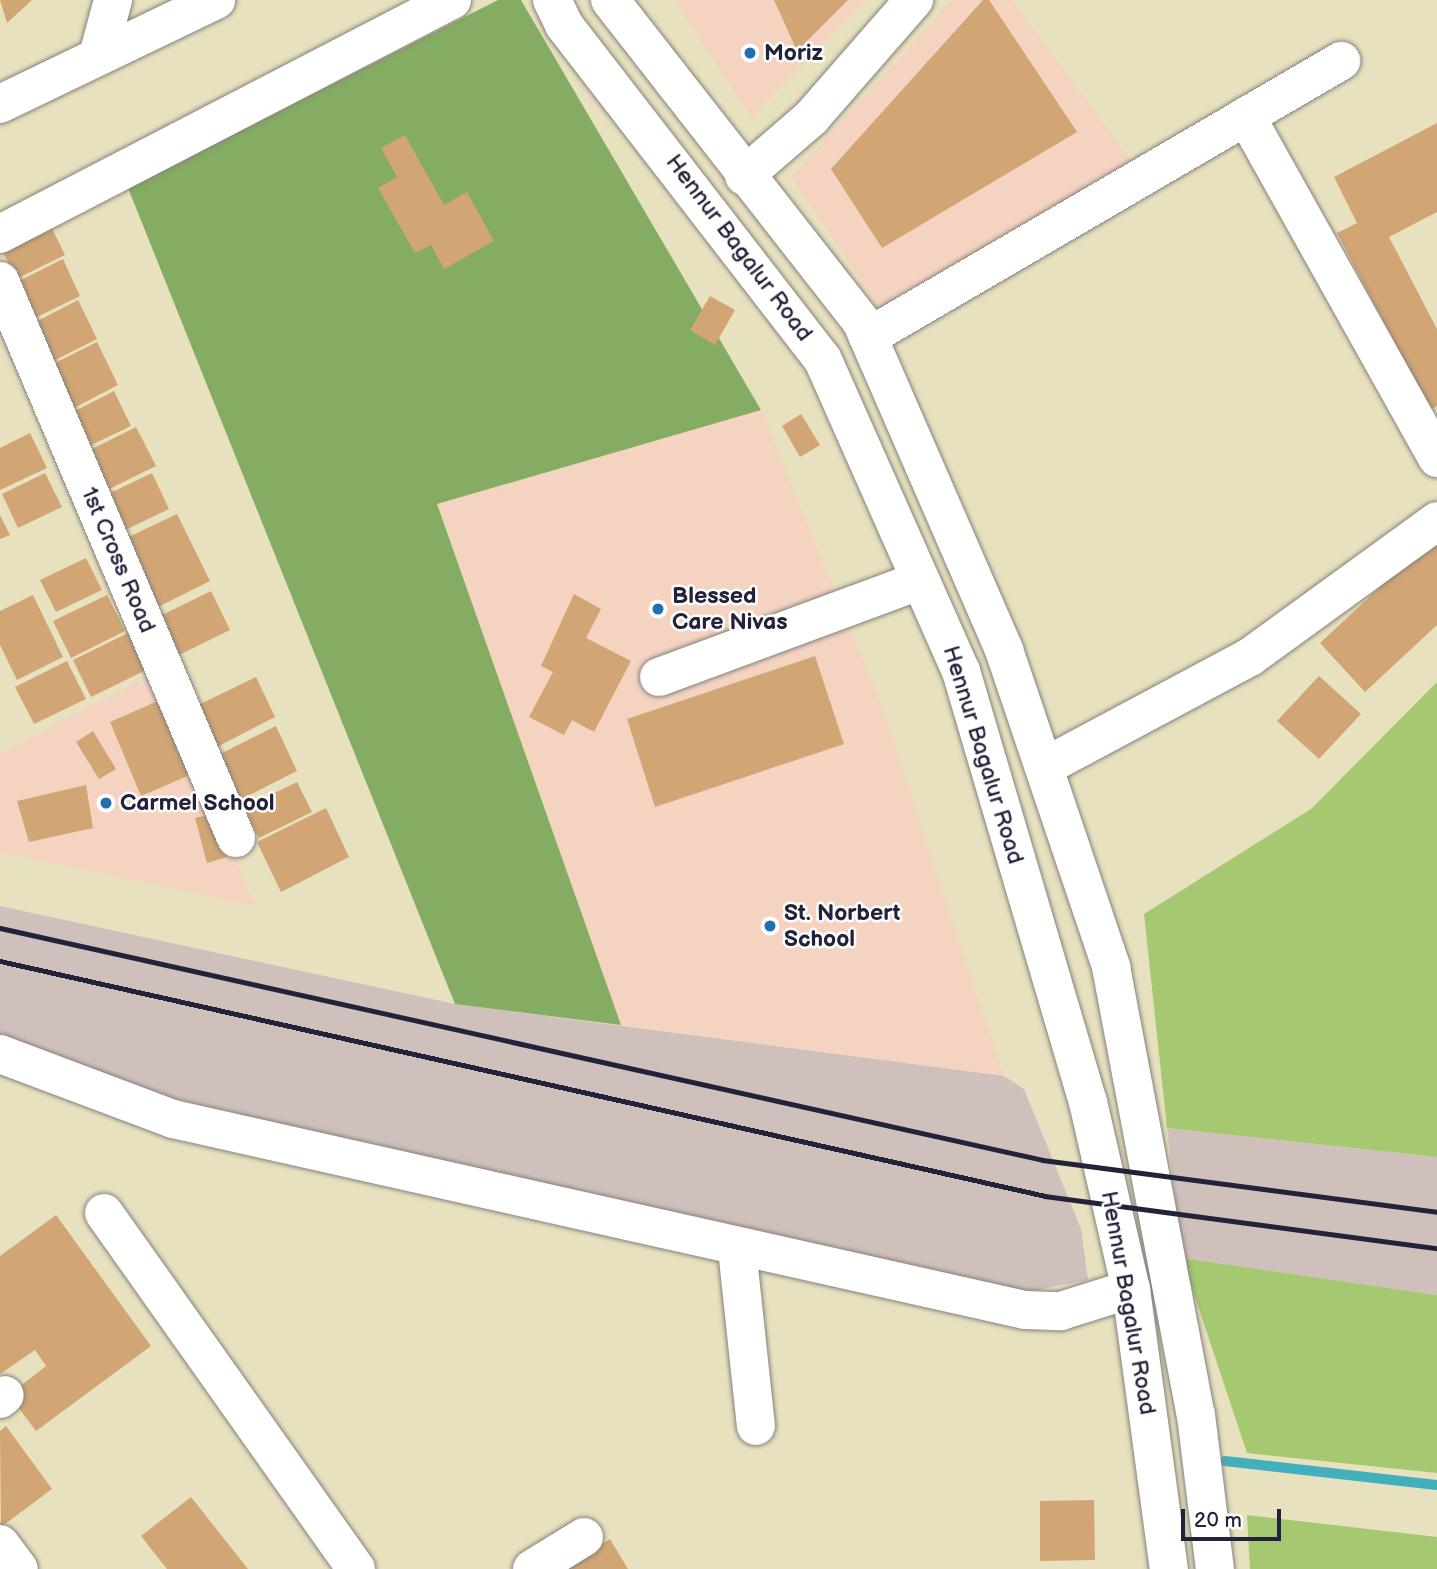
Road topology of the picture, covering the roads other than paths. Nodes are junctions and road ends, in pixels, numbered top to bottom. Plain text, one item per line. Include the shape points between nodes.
1 (113, 0) edge
2 (216, 0) edge
3 (452, 0) edge
4 (552, 0) edge
5 (610, 0) edge
6 (914, 0) edge
7 (99, 52) junction
8 (1341, 61) dead end
9 (0, 104) edge
10 (1246, 116) junction
11 (744, 176) junction
12 (0, 234) edge
13 (0, 281) edge
14 (868, 337) junction
15 (1437, 458) edge
16 (1437, 521) edge
17 (921, 580) junction
18 (659, 677) dead end
19 (1044, 766) junction
20 (236, 838) dead end
21 (0, 1054) edge
22 (104, 1213) dead end
23 (737, 1249) junction
24 (1131, 1289) junction
25 (756, 1426) dead end
26 (584, 1537) dead end
27 (0, 1544) edge
28 (19, 1569) edge
29 (356, 1569) edge
30 (533, 1569) edge
31 (1169, 1569) edge
32 (1215, 1569) edge

1 - 7 main road
2 - 7 main road
3 - 12 main road
4 - 17 main road, Hennur Bagalur Road via 565,25 823,360
5 - 11 main road, Hennur Bagalur Road
6 - 11 main road via 811,118
7 - 9 main road
8 - 10 main road
10 - 14 main road
10 - 15 main road
11 - 14 main road, Hennur Bagalur Road
13 - 20 main road, 1st Cross Road
14 - 19 main road, Hennur Bagalur Road via 1004,650
16 - 19 main road via 1250,657
17 - 18 main road
17 - 24 main road, Hennur Bagalur Road via 965,684 1088,1102
19 - 32 main road, Hennur Bagalur Road via 1106,946 1135,1076 1166,1282 1196,1415
21 - 23 main road via 173,1119
22 - 29 main road
23 - 24 main road via 1025,1310 1061,1311
23 - 25 main road
24 - 31 main road, Hennur Bagalur Road
26 - 30 main road
27 - 28 main road

